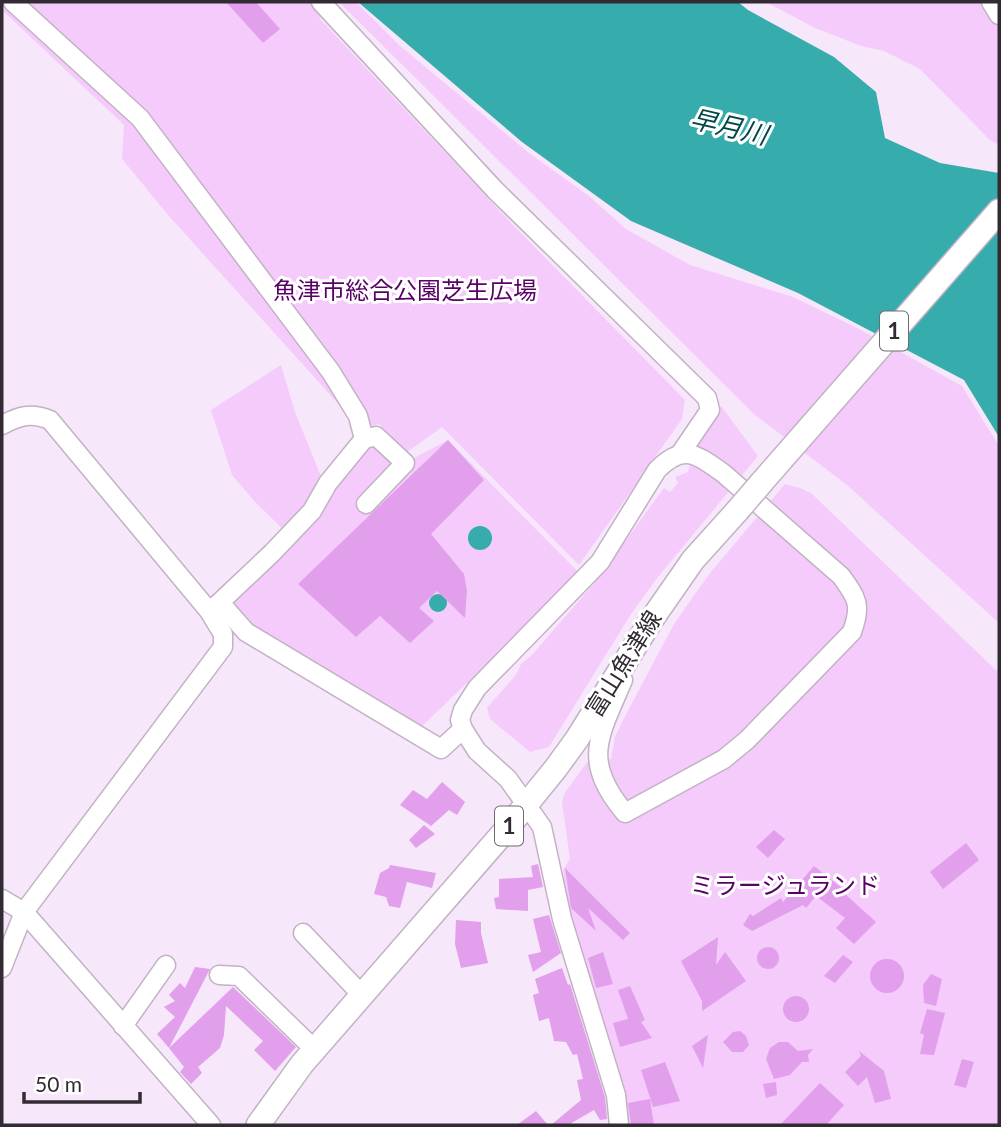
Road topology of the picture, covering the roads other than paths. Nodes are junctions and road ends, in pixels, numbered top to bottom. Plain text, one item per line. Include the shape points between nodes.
1 (13, 2) edge
2 (321, 2) edge
3 (991, 2) edge
4 (999, 15) edge
5 (999, 211) edge
6 (2, 425) edge
7 (364, 439) junction
8 (680, 454) junction
9 (366, 504) dead end
10 (214, 607) junction
11 (646, 629) junction
12 (246, 632) junction
13 (223, 647) junction
14 (463, 729) junction
15 (526, 804) junction
16 (2, 899) edge
17 (24, 912) junction
18 (303, 933) dead end
19 (166, 965) dead end
20 (2, 968) edge
21 (219, 975) dead end
22 (362, 993) junction
23 (124, 1026) junction
24 (314, 1049) junction
25 (211, 1125) edge
26 (258, 1125) edge
27 (619, 1125) edge

1 - 7 street via 140,118 331,372 358,416
2 - 8 street via 495,190 707,398 710,410
3 - 4 street
5 - 11 main road, 富山魚津線 / 1, bridge via 693,560
6 - 10 street via 35,414 50,420
7 - 9 street via 376,436 405,463
7 - 10 street via 328,482 312,511
8 - 11 street via 704,459 723,473 841,576 856,596 858,614 852,632 747,740 724,759 625,813 603,783 597,757
8 - 14 street via 657,470 600,562 477,688 463,710
10 - 12 street via 225,607
10 - 13 street
11 - 15 main road, 富山魚津線 / 1 via 578,739
12 - 13 street
12 - 14 street via 441,750
13 - 17 street
14 - 15 street
15 - 22 main road, 富山魚津線 / 1
15 - 27 street via 547,843 562,919 612,1083
16 - 17 street
17 - 20 street
17 - 23 street
18 - 22 street
19 - 23 street
21 - 24 street via 239,976
22 - 24 main road, 富山魚津線 / 1
23 - 25 street
24 - 26 main road, 富山魚津線 / 1

